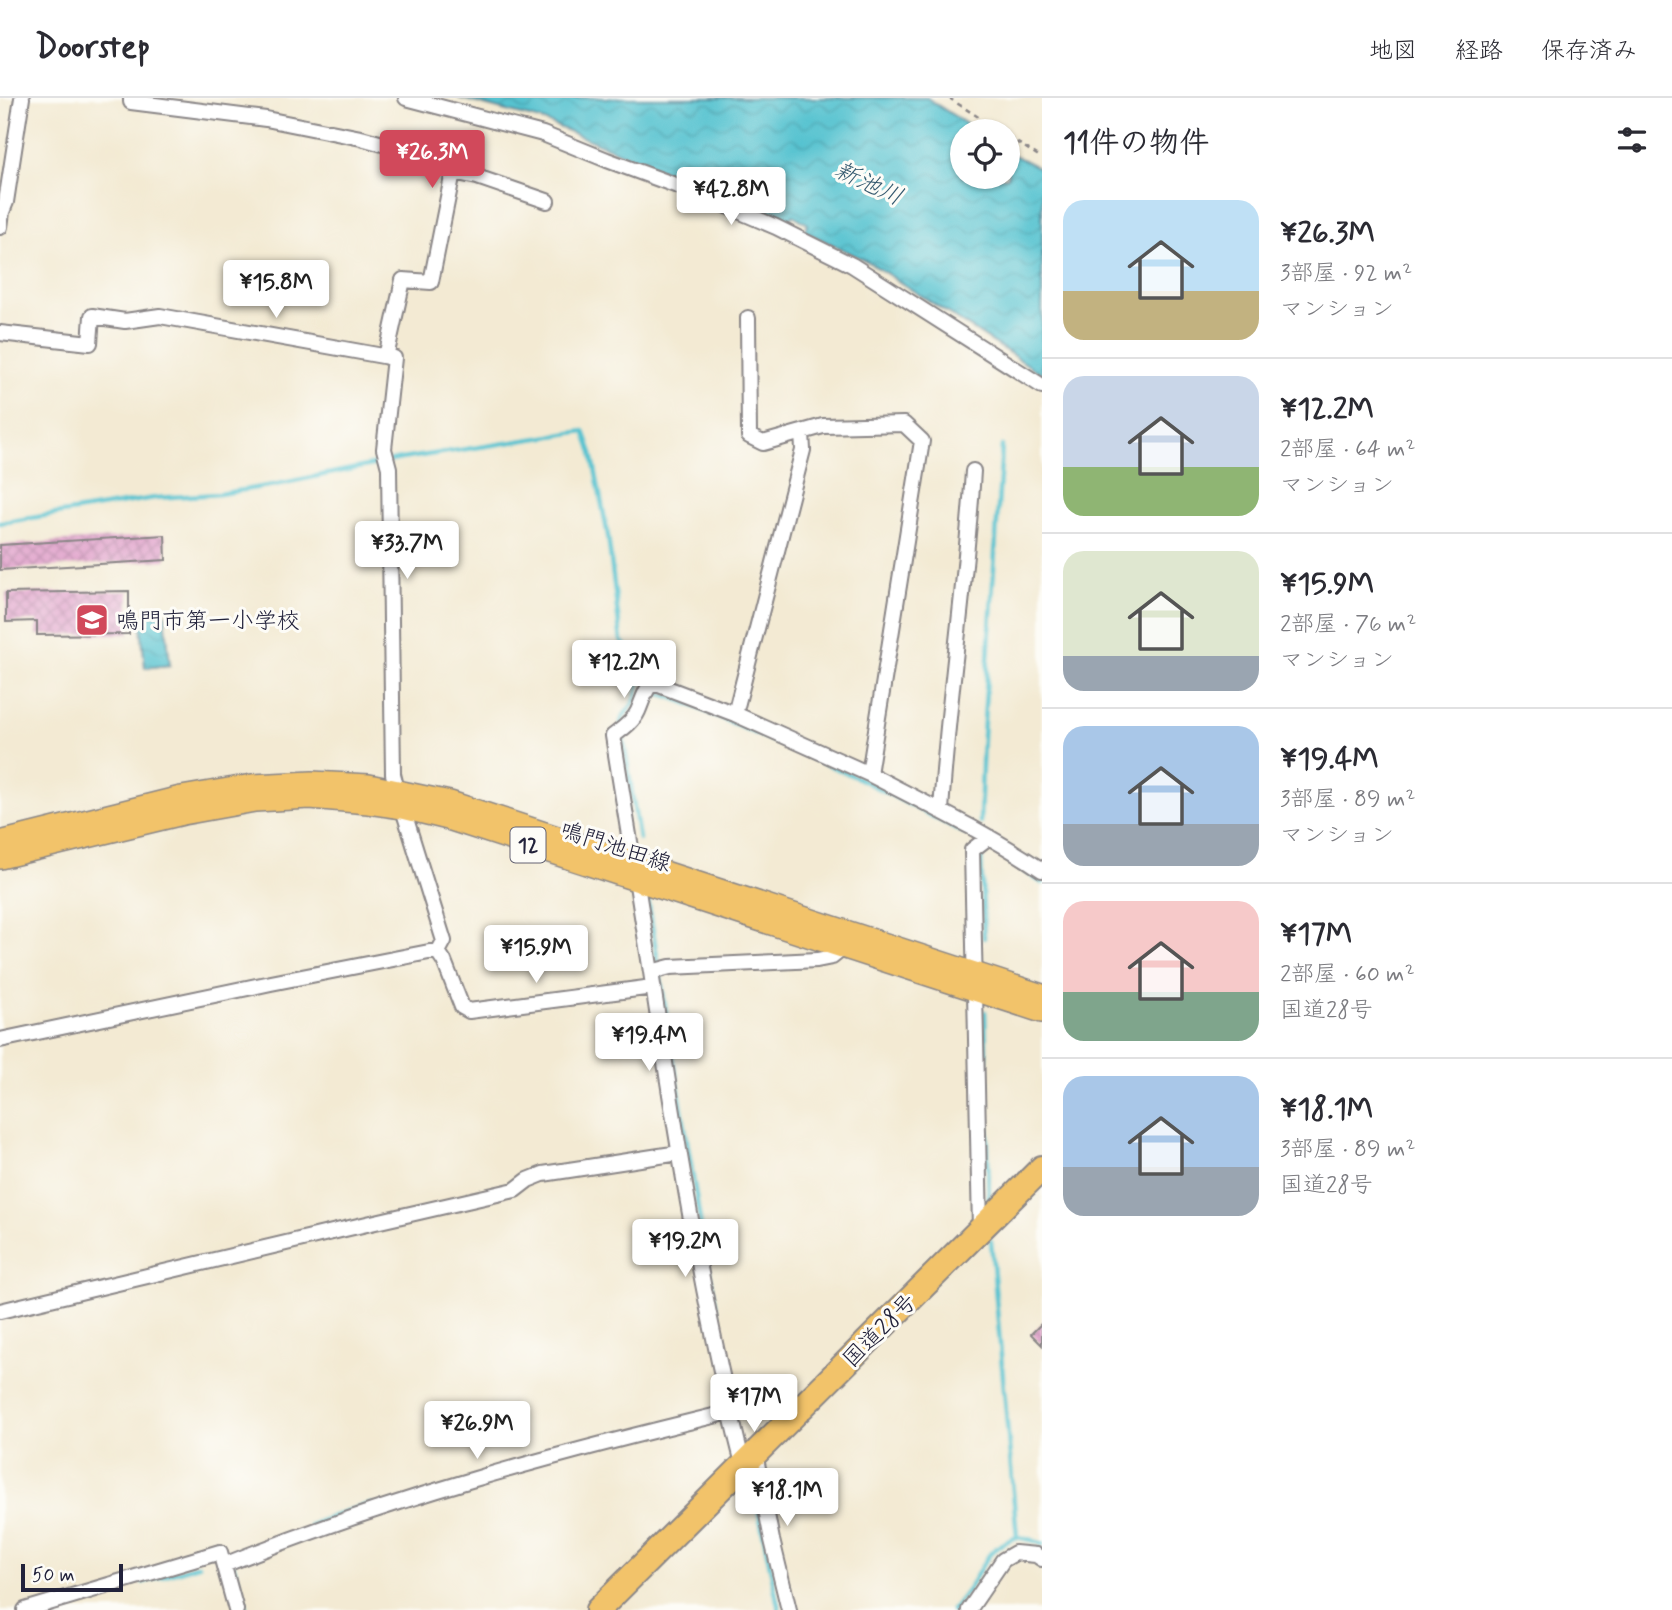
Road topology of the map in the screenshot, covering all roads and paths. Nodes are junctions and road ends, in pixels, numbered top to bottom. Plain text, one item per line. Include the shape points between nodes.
1 (22, 98) edge
2 (131, 98) edge
3 (406, 98) edge
4 (949, 98) edge
5 (981, 119) edge
6 (1020, 144) edge
7 (405, 150) dead end
8 (1042, 158) edge
9 (547, 201) dead end
10 (0, 227) edge
11 (748, 318) dead end
12 (0, 333) edge
13 (386, 357) junction
14 (1042, 386) edge
15 (802, 432) junction
16 (973, 471) dead end
17 (735, 714) junction
18 (869, 774) junction
19 (400, 799) junction
20 (941, 811) junction
21 (989, 837) junction
22 (0, 842) edge
23 (0, 858) edge
24 (1042, 870) edge
25 (635, 872) junction
26 (843, 948) junction
27 (438, 952) junction
28 (657, 974) junction
29 (975, 982) junction
30 (1042, 995) edge
31 (1042, 1012) edge
32 (0, 1040) edge
33 (679, 1153) junction
34 (1042, 1168) edge
35 (980, 1229) junction
36 (0, 1311) edge
37 (729, 1407) junction
38 (749, 1458) junction
39 (1042, 1559) edge
40 (227, 1561) junction
41 (25, 1610) edge
42 (236, 1610) edge
43 (598, 1610) edge
44 (789, 1610) edge
45 (969, 1610) edge

1 - 10 street
2 - 7 street via 131,102 266,119
3 - 14 street via 543,134 776,227 852,265
4 - 5 path
6 - 8 path
9 - 13 street via 453,172 431,282 404,280
11 - 15 street via 749,436 763,443
12 - 13 street via 90,344 92,316 125,321 160,316
13 - 19 street via 394,358 384,449 389,468 393,774
15 - 17 street via 803,450
15 - 18 street via 823,426 904,424 922,441
16 - 20 street
17 - 18 street
17 - 25 street via 650,685 637,714 613,736
18 - 20 street
19 - 22 main road, 鳴門池田線 / 12 via 369,785 253,785 181,797
19 - 23 main road, 鳴門池田線 / 12 via 255,801
19 - 25 main road, 鳴門池田線 / 12 via 448,819
19 - 27 street via 444,941
20 - 21 street
21 - 24 street
21 - 29 street via 972,850
25 - 26 main road, 鳴門池田線 / 12
25 - 28 street
25 - 29 main road, 鳴門池田線 / 12
26 - 28 street via 832,957 817,960
26 - 29 main road, 鳴門池田線 / 12
27 - 28 street via 469,1011
27 - 32 street
28 - 33 street
29 - 30 main road, 鳴門池田線 / 12
29 - 31 main road, 鳴門池田線 / 12
29 - 35 street
33 - 36 street via 543,1174 515,1190
33 - 37 street
34 - 35 highway, 国道28号
35 - 38 highway, 国道28号
37 - 38 street
37 - 40 street via 496,1473
38 - 43 highway, 国道28号
38 - 44 street
39 - 45 street via 1015,1553 1003,1560
40 - 41 street via 220,1552
40 - 42 street

